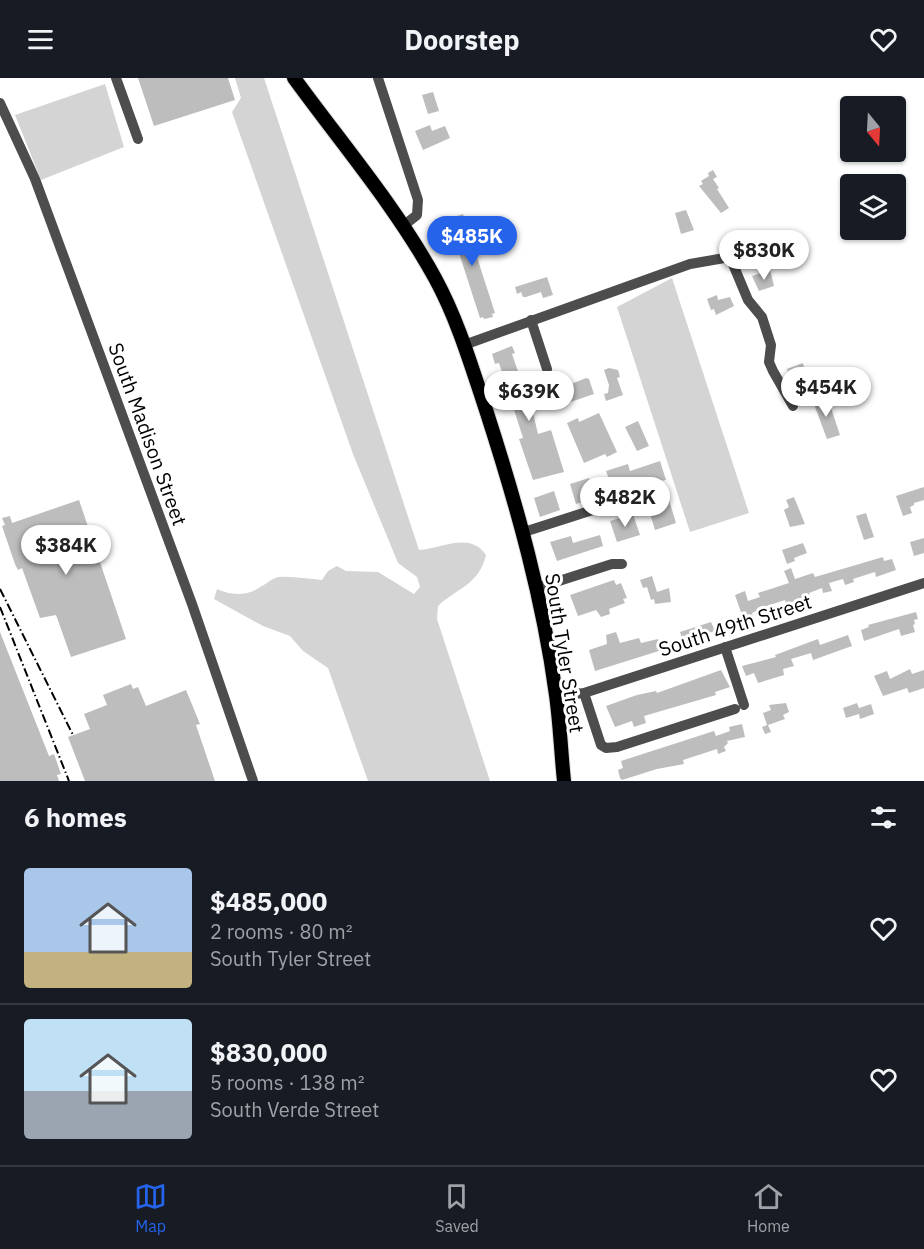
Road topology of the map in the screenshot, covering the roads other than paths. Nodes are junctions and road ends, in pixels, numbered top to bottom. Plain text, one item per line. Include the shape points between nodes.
1 (116, 78) edge
2 (294, 78) edge
3 (378, 78) edge
4 (0, 103) edge
5 (138, 139) dead end
6 (403, 226) junction
7 (752, 249) dead end
8 (730, 257) junction
9 (531, 320) junction
10 (464, 345) junction
11 (547, 369) dead end
12 (793, 406) dead end
13 (658, 489) dead end
14 (524, 532) junction
15 (622, 564) dead end
16 (924, 583) edge
17 (537, 588) junction
18 (725, 647) junction
19 (584, 693) junction
20 (556, 696) junction
21 (253, 781) edge
22 (564, 781) edge

1 - 5 street
2 - 6 main road, South Tyler Street
3 - 6 street via 418,200 417,215
4 - 21 street, South Madison Street via 35,179
6 - 10 main road, South Tyler Street via 436,281
7 - 8 street
8 - 9 street via 690,264
8 - 12 street via 748,300 762,317 771,345 773,371
9 - 10 street
9 - 11 street
10 - 14 main road, South Tyler Street
13 - 14 street
14 - 17 main road, South Tyler Street
15 - 17 street
16 - 18 street, South 49th Street
17 - 20 main road, South Tyler Street
18 - 19 street, South 49th Street
18 - 19 street via 740,707 606,748 601,745
19 - 20 street, South 49th Street
20 - 22 main road, South Tyler Street

